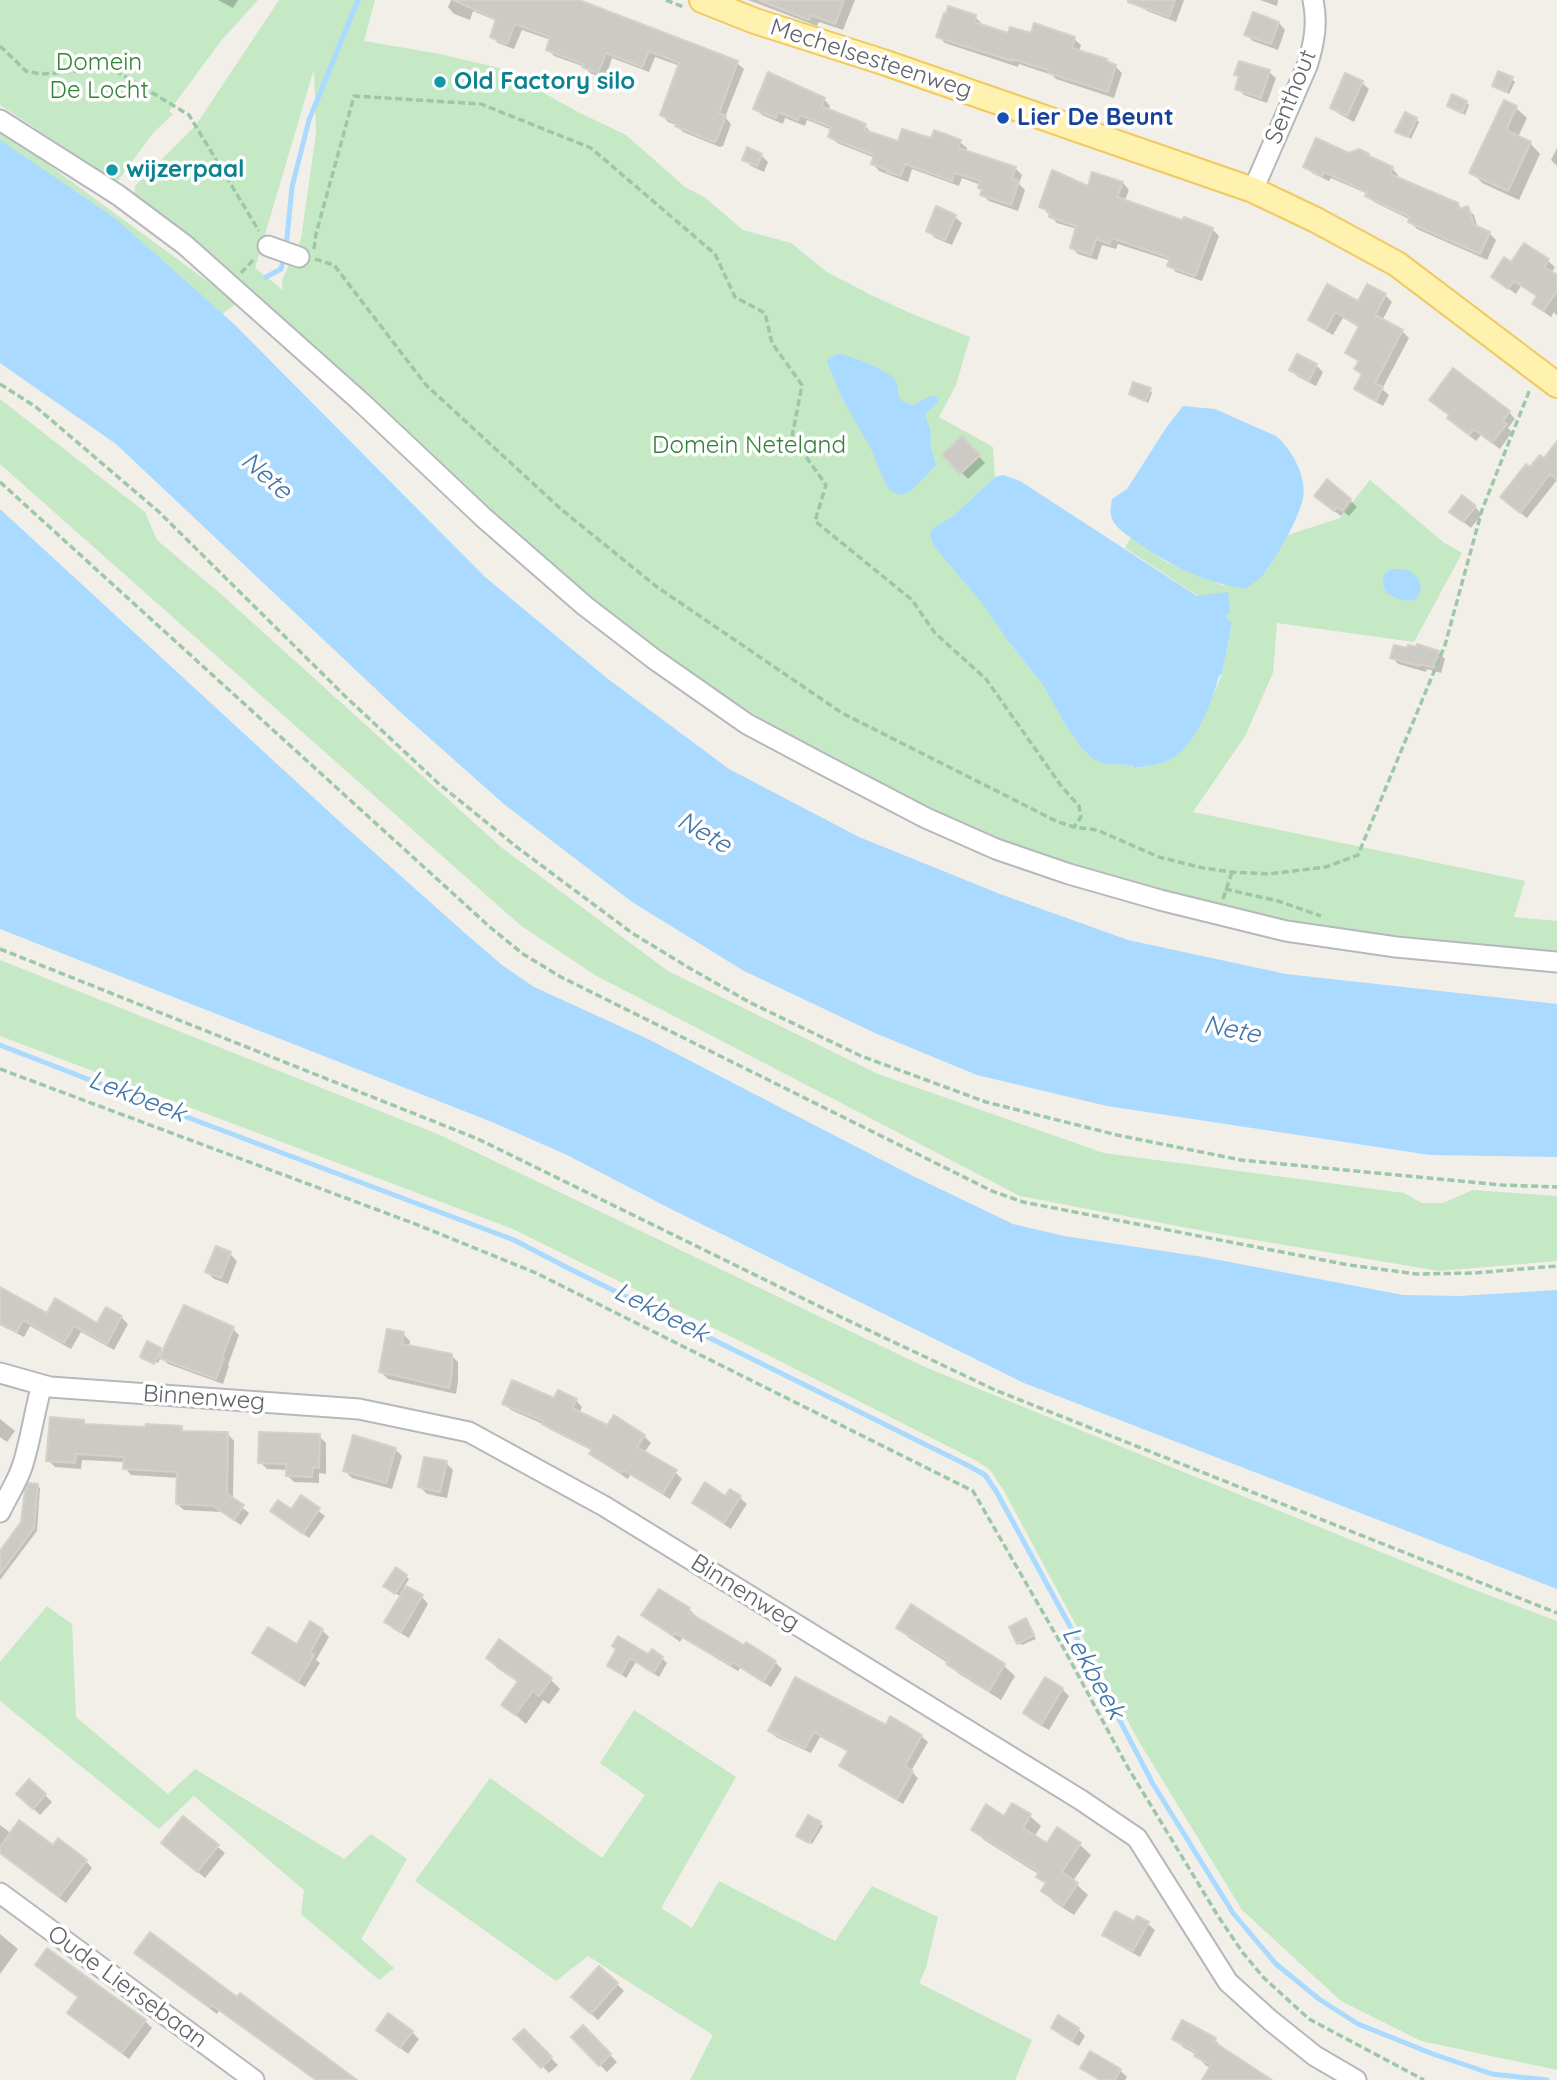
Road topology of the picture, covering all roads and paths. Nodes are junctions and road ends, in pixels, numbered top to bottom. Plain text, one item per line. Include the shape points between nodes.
1 (702, 0) edge
2 (1313, 0) edge
3 (0, 46) edge
4 (0, 120) edge
5 (1252, 190) junction
6 (268, 246) junction
7 (299, 257) dead end
8 (232, 286) junction
9 (0, 384) edge
10 (1548, 389) edge
11 (0, 482) edge
12 (1074, 827) junction
13 (1232, 872) junction
14 (1321, 917) dead end
15 (0, 949) edge
16 (1557, 962) edge
17 (0, 1069) edge
18 (1557, 1187) edge
19 (1557, 1266) edge
20 (0, 1373) edge
21 (42, 1385) junction
22 (0, 1512) edge
23 (1557, 1613) edge
24 (0, 1893) edge
25 (254, 2080) edge
26 (1356, 2080) edge
27 (1424, 2080) edge

1 - 5 main road, Mechelsesteenweg
2 - 5 street, Senthout via 1316,22 1310,57
3 - 6 path via 26,71 116,71 189,115
4 - 8 street via 118,195
5 - 10 main road, Mechelsesteenweg via 1397,264
6 - 7 street
6 - 8 path
8 - 16 street via 585,606 747,723 915,812 996,849 1069,874 1286,931
9 - 18 path via 36,407 159,512 438,783 632,933 751,1003 860,1056 986,1102 1117,1135 1241,1160
10 - 13 path via 1531,387 1482,510 1445,646 1358,855 1326,867 1269,874
11 - 19 path via 491,928 562,977 992,1191 1023,1202 1417,1274
12 - 12 path via 1081,817 1079,806 986,679 935,633 912,600 815,521 827,485 792,437 802,385 772,343 765,313 735,297 715,254 591,148 481,104 354,96 316,234 314,259 334,265 426,385 562,510 657,587 842,713
12 - 13 path via 1097,830 1159,857
13 - 14 path via 1225,889 1279,901
15 - 23 path via 478,1139 995,1390
17 - 27 path via 536,1273 973,1491 1127,1766 1243,1953 1309,2019
20 - 21 street, Binnenweg
21 - 22 street via 21,1471
21 - 26 street, Binnenweg via 359,1409 469,1432 604,1506 1137,1838 1228,1982 1315,2056
24 - 25 street, Oude Liersebaan

